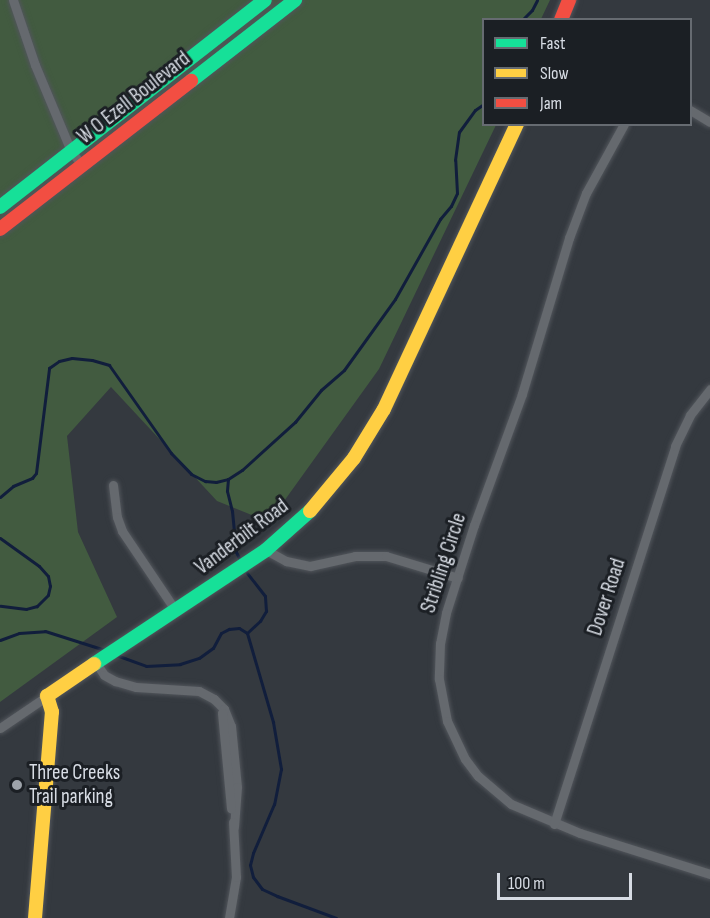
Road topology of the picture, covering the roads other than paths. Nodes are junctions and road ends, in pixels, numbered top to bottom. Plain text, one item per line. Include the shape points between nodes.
1 (14, 0) edge
2 (265, 0) edge
3 (294, 0) edge
4 (569, 0) edge
5 (562, 18) edge
6 (692, 111) edge
7 (710, 122) edge
8 (515, 126) edge
9 (623, 126) edge
10 (71, 151) junction
11 (82, 165) junction
12 (0, 207) edge
13 (0, 230) edge
14 (710, 389) edge
15 (113, 485) dead end
16 (266, 550) junction
17 (458, 578) junction
18 (176, 611) junction
19 (97, 663) junction
20 (47, 696) junction
21 (0, 728) edge
22 (554, 824) junction
23 (710, 874) edge
24 (35, 918) edge
25 (229, 918) edge

1 - 10 street via 27,45
2 - 10 street, W O Ezell Boulevard
3 - 11 street, W O Ezell Boulevard
4 - 5 street
6 - 7 street
8 - 16 street, Vanderbilt Road via 437,300 372,430 322,499
9 - 17 street, Stribling Circle via 577,215 522,394
10 - 11 street
10 - 12 street, W O Ezell Boulevard
11 - 13 street, W O Ezell Boulevard
14 - 22 street, Dover Road via 690,415 675,446
15 - 18 street via 122,531
16 - 17 street via 286,561 310,566 355,556 386,556
16 - 18 street, Vanderbilt Road
17 - 22 street, Stribling Circle via 442,628 439,658 441,700 447,721 465,759 493,791
18 - 19 street, Vanderbilt Road
19 - 20 street, Vanderbilt Road
19 - 25 street via 104,675 115,681 136,687 199,691 224,709 236,877
20 - 21 street
20 - 24 street via 52,712
22 - 23 street, Stribling Circle

